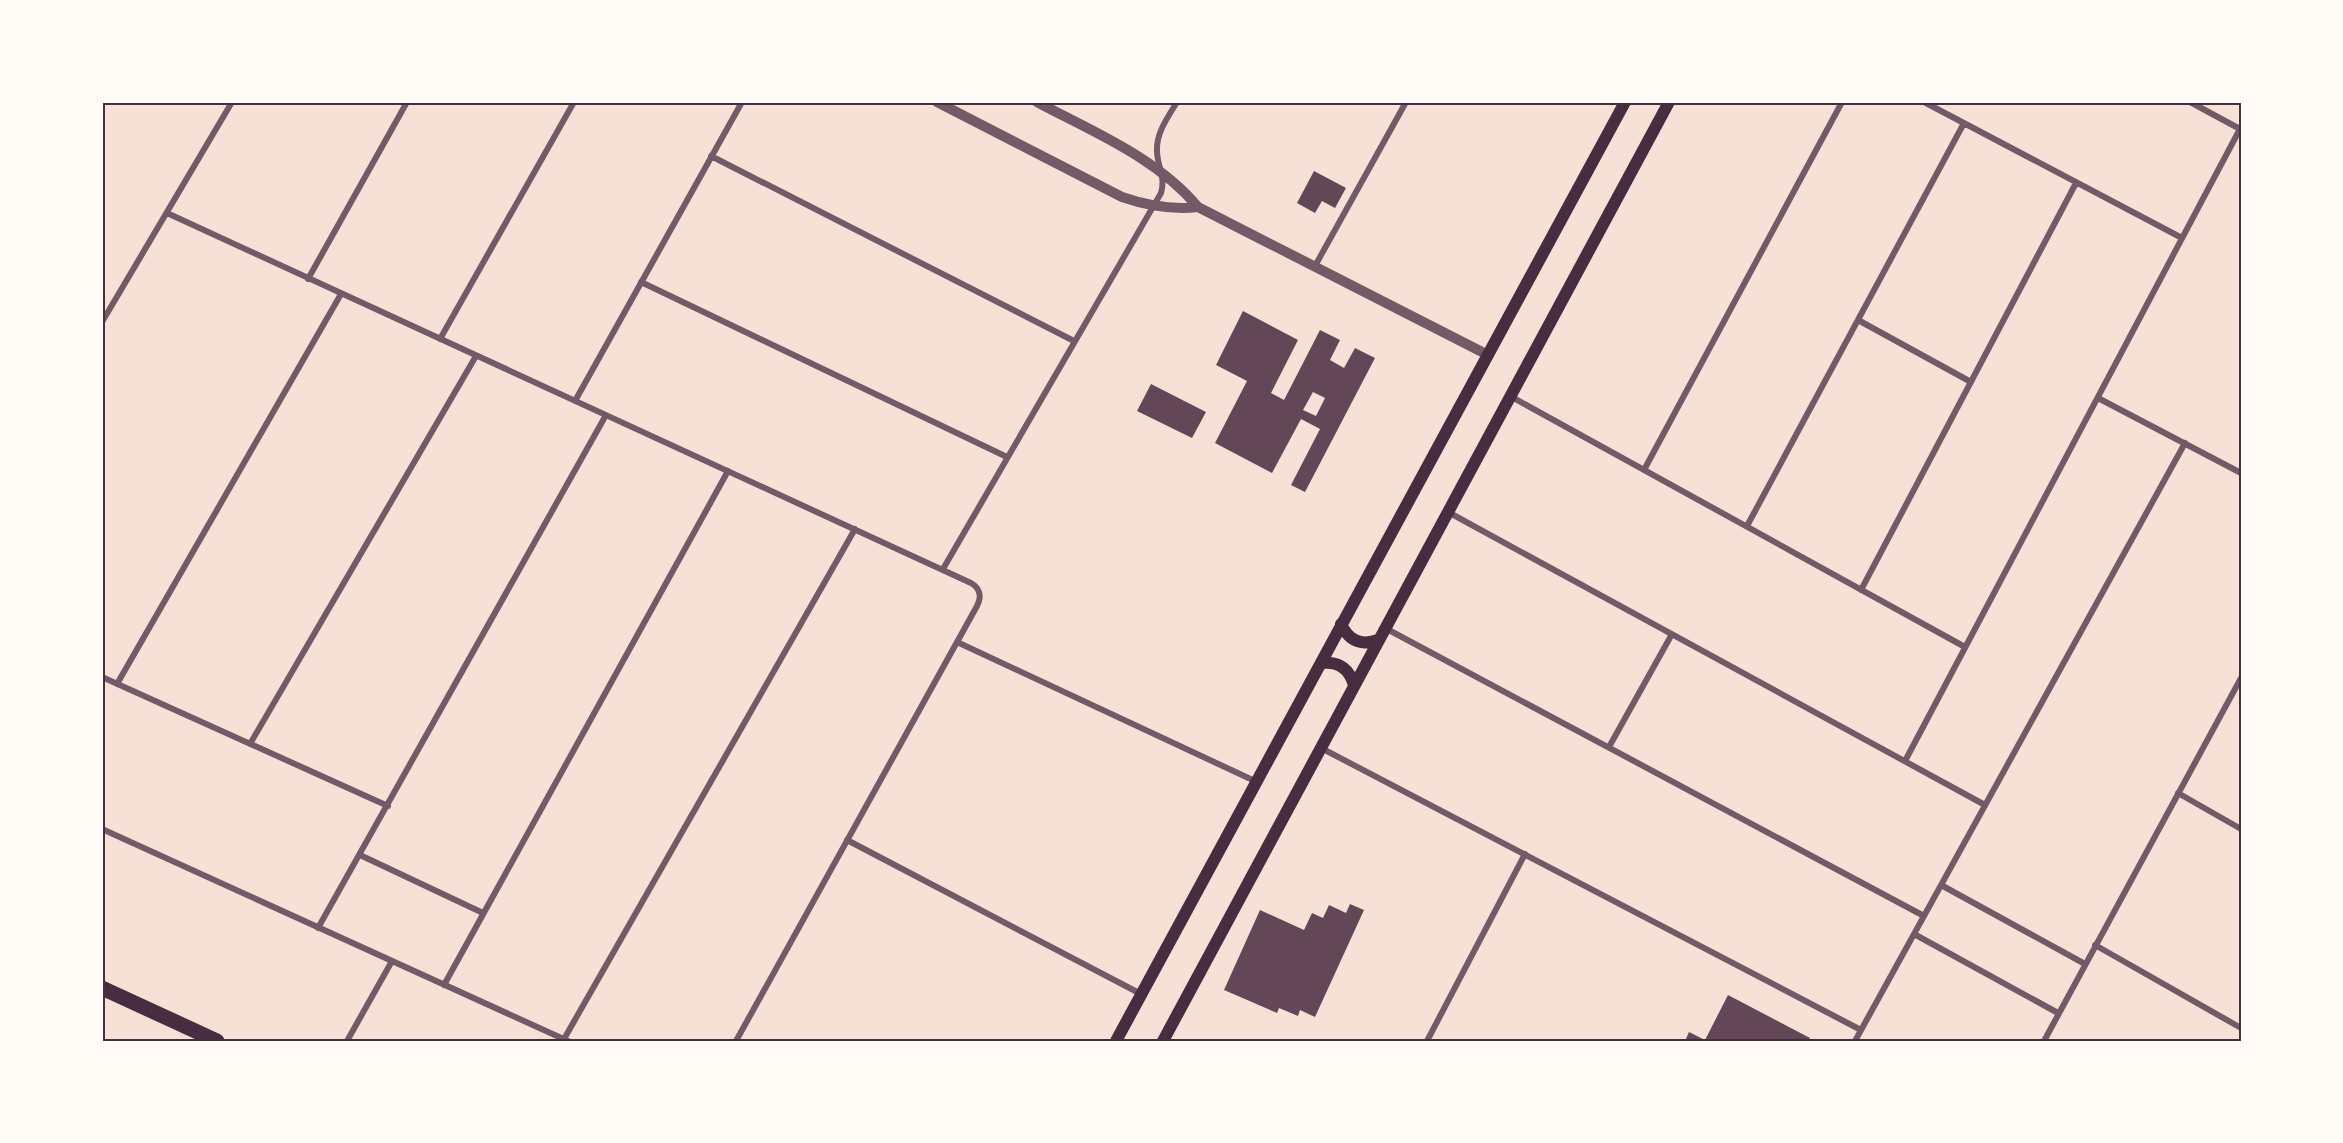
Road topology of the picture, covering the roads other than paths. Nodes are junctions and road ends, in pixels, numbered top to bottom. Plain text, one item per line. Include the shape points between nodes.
1 (232, 102) edge
2 (407, 102) edge
3 (574, 102) edge
4 (742, 102) edge
5 (937, 102) edge
6 (1037, 102) edge
7 (1177, 102) edge
8 (1406, 102) edge
9 (1625, 102) edge
10 (1669, 102) edge
11 (1842, 102) edge
12 (1924, 102) edge
13 (2190, 102) edge
14 (1964, 123) junction
15 (2241, 128) edge
16 (711, 156) junction
17 (1161, 171) junction
18 (2076, 183) junction
19 (1154, 206) junction
20 (1198, 207) junction
21 (166, 213) junction
22 (2182, 238) junction
23 (1315, 266) junction
24 (308, 279) junction
25 (641, 282) junction
26 (340, 294) junction
27 (1858, 320) junction
28 (102, 322) edge
29 (440, 339) junction
30 (1074, 340) junction
31 (1488, 355) junction
32 (476, 356) junction
33 (1971, 382) junction
34 (1510, 396) junction
35 (2098, 398) junction
36 (575, 401) junction
37 (606, 415) junction
38 (2185, 443) junction
39 (1007, 457) junction
40 (1644, 470) junction
41 (728, 471) junction
42 (2241, 473) edge
43 (1448, 512) junction
44 (1747, 526) junction
45 (855, 529) junction
46 (943, 569) junction
47 (1861, 590) junction
48 (1341, 624) junction
49 (1385, 628) junction
50 (1672, 634) junction
51 (1378, 640) junction
52 (957, 642) junction
53 (1965, 647) junction
54 (1321, 663) junction
55 (102, 677) edge
56 (2241, 678) edge
57 (117, 684) junction
58 (1354, 685) junction
59 (250, 744) junction
60 (1609, 747) junction
61 (1320, 748) junction
62 (1905, 761) junction
63 (1257, 782) junction
64 (2178, 793) junction
65 (1985, 805) junction
66 (388, 806) junction
67 (102, 829) edge
68 (2241, 829) edge
69 (847, 840) junction
70 (1525, 854) junction
71 (360, 855) junction
72 (1941, 885) junction
73 (483, 914) junction
74 (1924, 916) junction
75 (318, 928) junction
76 (1914, 934) junction
77 (2095, 945) junction
78 (392, 961) junction
79 (2085, 964) junction
80 (444, 985) junction
81 (102, 988) edge
82 (1142, 994) junction
83 (2058, 1013) junction
84 (2241, 1028) edge
85 (1861, 1030) junction
86 (566, 1040) edge
87 (217, 1041) edge
88 (347, 1041) edge
89 (736, 1041) edge
90 (1116, 1041) edge
91 (1163, 1041) edge
92 (1427, 1041) edge
93 (1855, 1041) edge
94 (2043, 1041) edge

1 - 21 street
2 - 24 street
3 - 29 street
4 - 16 street
5 - 19 street via 1122,197
6 - 17 street
7 - 17 street via 1157,142
8 - 23 street
9 - 31 main road
10 - 34 main road
11 - 40 street
12 - 14 street
13 - 15 street
14 - 18 street
14 - 27 street
15 - 22 street
16 - 25 street
16 - 30 street
17 - 19 street via 1163,186
17 - 20 street
18 - 22 street
18 - 33 street
19 - 20 street
19 - 30 street
20 - 23 street
21 - 24 street
21 - 28 street
22 - 35 street
23 - 31 street
24 - 26 street
25 - 36 street
25 - 39 street
26 - 29 street
26 - 57 street
27 - 33 street
27 - 44 street
29 - 32 street
30 - 39 street
31 - 48 main road
32 - 36 street
32 - 59 street
33 - 47 street
34 - 40 street
34 - 43 main road
35 - 38 street
35 - 53 street
36 - 37 street
37 - 41 street
37 - 66 street
38 - 42 street
38 - 65 street
39 - 46 street
40 - 44 street
41 - 45 street
41 - 73 street
43 - 49 main road
43 - 50 street
44 - 47 street
45 - 46 street
45 - 86 street
46 - 52 street via 975,585 980,593 980,602
47 - 53 street
48 - 51 main road via 1352,639 1369,643
48 - 54 main road
49 - 51 main road
49 - 60 street
50 - 60 street
50 - 62 street
51 - 58 main road
52 - 63 street
52 - 69 street
53 - 62 street
54 - 58 main road via 1338,663
54 - 63 main road
55 - 57 street
56 - 64 street
57 - 59 street
58 - 61 main road
59 - 66 street
60 - 74 street
61 - 70 street
61 - 91 main road
62 - 65 street
63 - 82 main road
64 - 68 street
64 - 77 street
65 - 72 street
66 - 71 street
67 - 75 street
69 - 82 street
69 - 89 street
70 - 85 street
70 - 92 street
71 - 73 street
71 - 75 street
72 - 74 street
72 - 79 street
73 - 80 street
74 - 76 street
75 - 78 street
76 - 83 street
76 - 85 street
77 - 79 street
77 - 84 street
78 - 80 street
78 - 88 street
79 - 83 street
80 - 86 street
81 - 87 main road
82 - 90 main road
83 - 94 street
85 - 93 street

